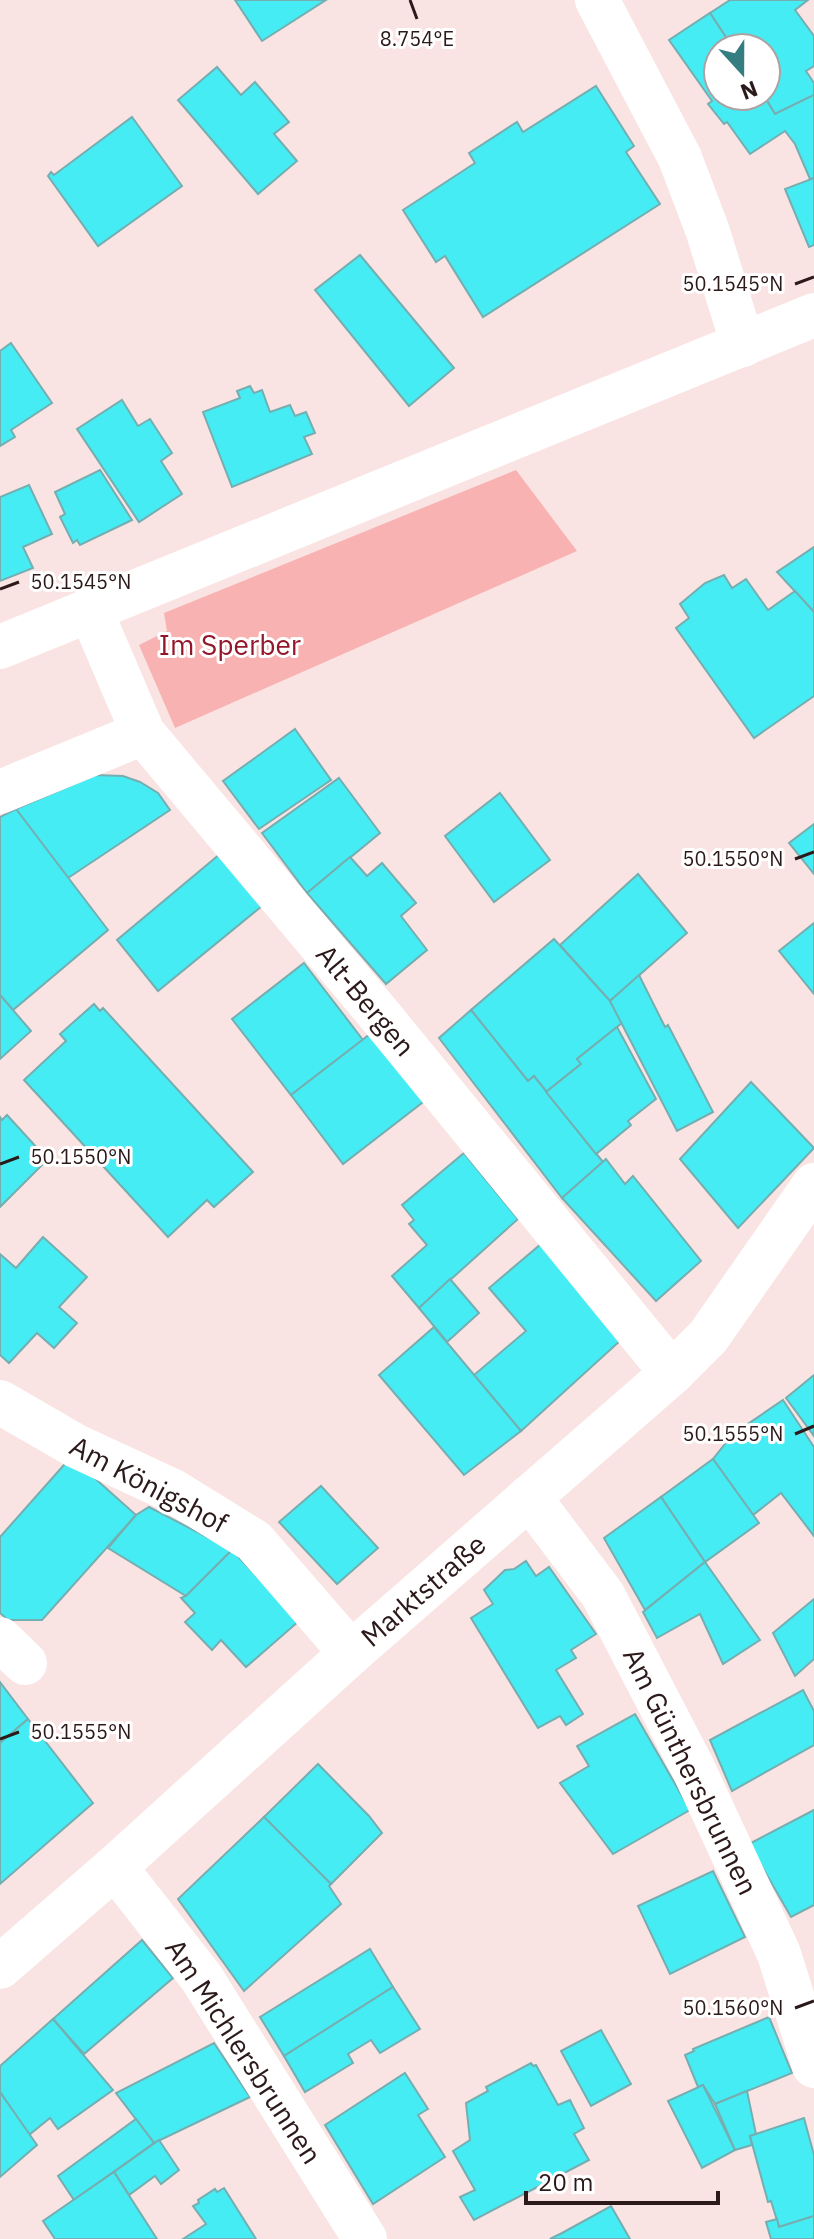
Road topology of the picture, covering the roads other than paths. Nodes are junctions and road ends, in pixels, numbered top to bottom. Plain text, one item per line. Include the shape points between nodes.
1 (597, 0) edge
2 (814, 315) edge
3 (743, 345) junction
4 (90, 609) junction
5 (0, 647) edge
6 (143, 733) junction
7 (0, 792) edge
8 (814, 1185) edge
9 (672, 1373) junction
10 (0, 1402) edge
11 (529, 1497) junction
12 (351, 1653) junction
13 (115, 1867) junction
14 (0, 1967) edge
15 (814, 2066) edge
16 (365, 2239) edge

1 - 3 street via 680,158
2 - 3 street
3 - 4 street
4 - 5 street
4 - 6 street, Alt-Bergen
6 - 7 street
6 - 9 street, Alt-Bergen
8 - 9 street, Marktstraße via 708,1337
9 - 11 street, Marktstraße
10 - 12 street, Am Königshof via 76,1446 173,1491 254,1541
11 - 12 street, Marktstraße
11 - 15 street, Am Günthersbrunnen via 603,1595 694,1770 779,1954
12 - 13 street, Marktstraße
13 - 14 street, Marktstraße
13 - 16 street, Am Michlersbrunnen via 201,1977

